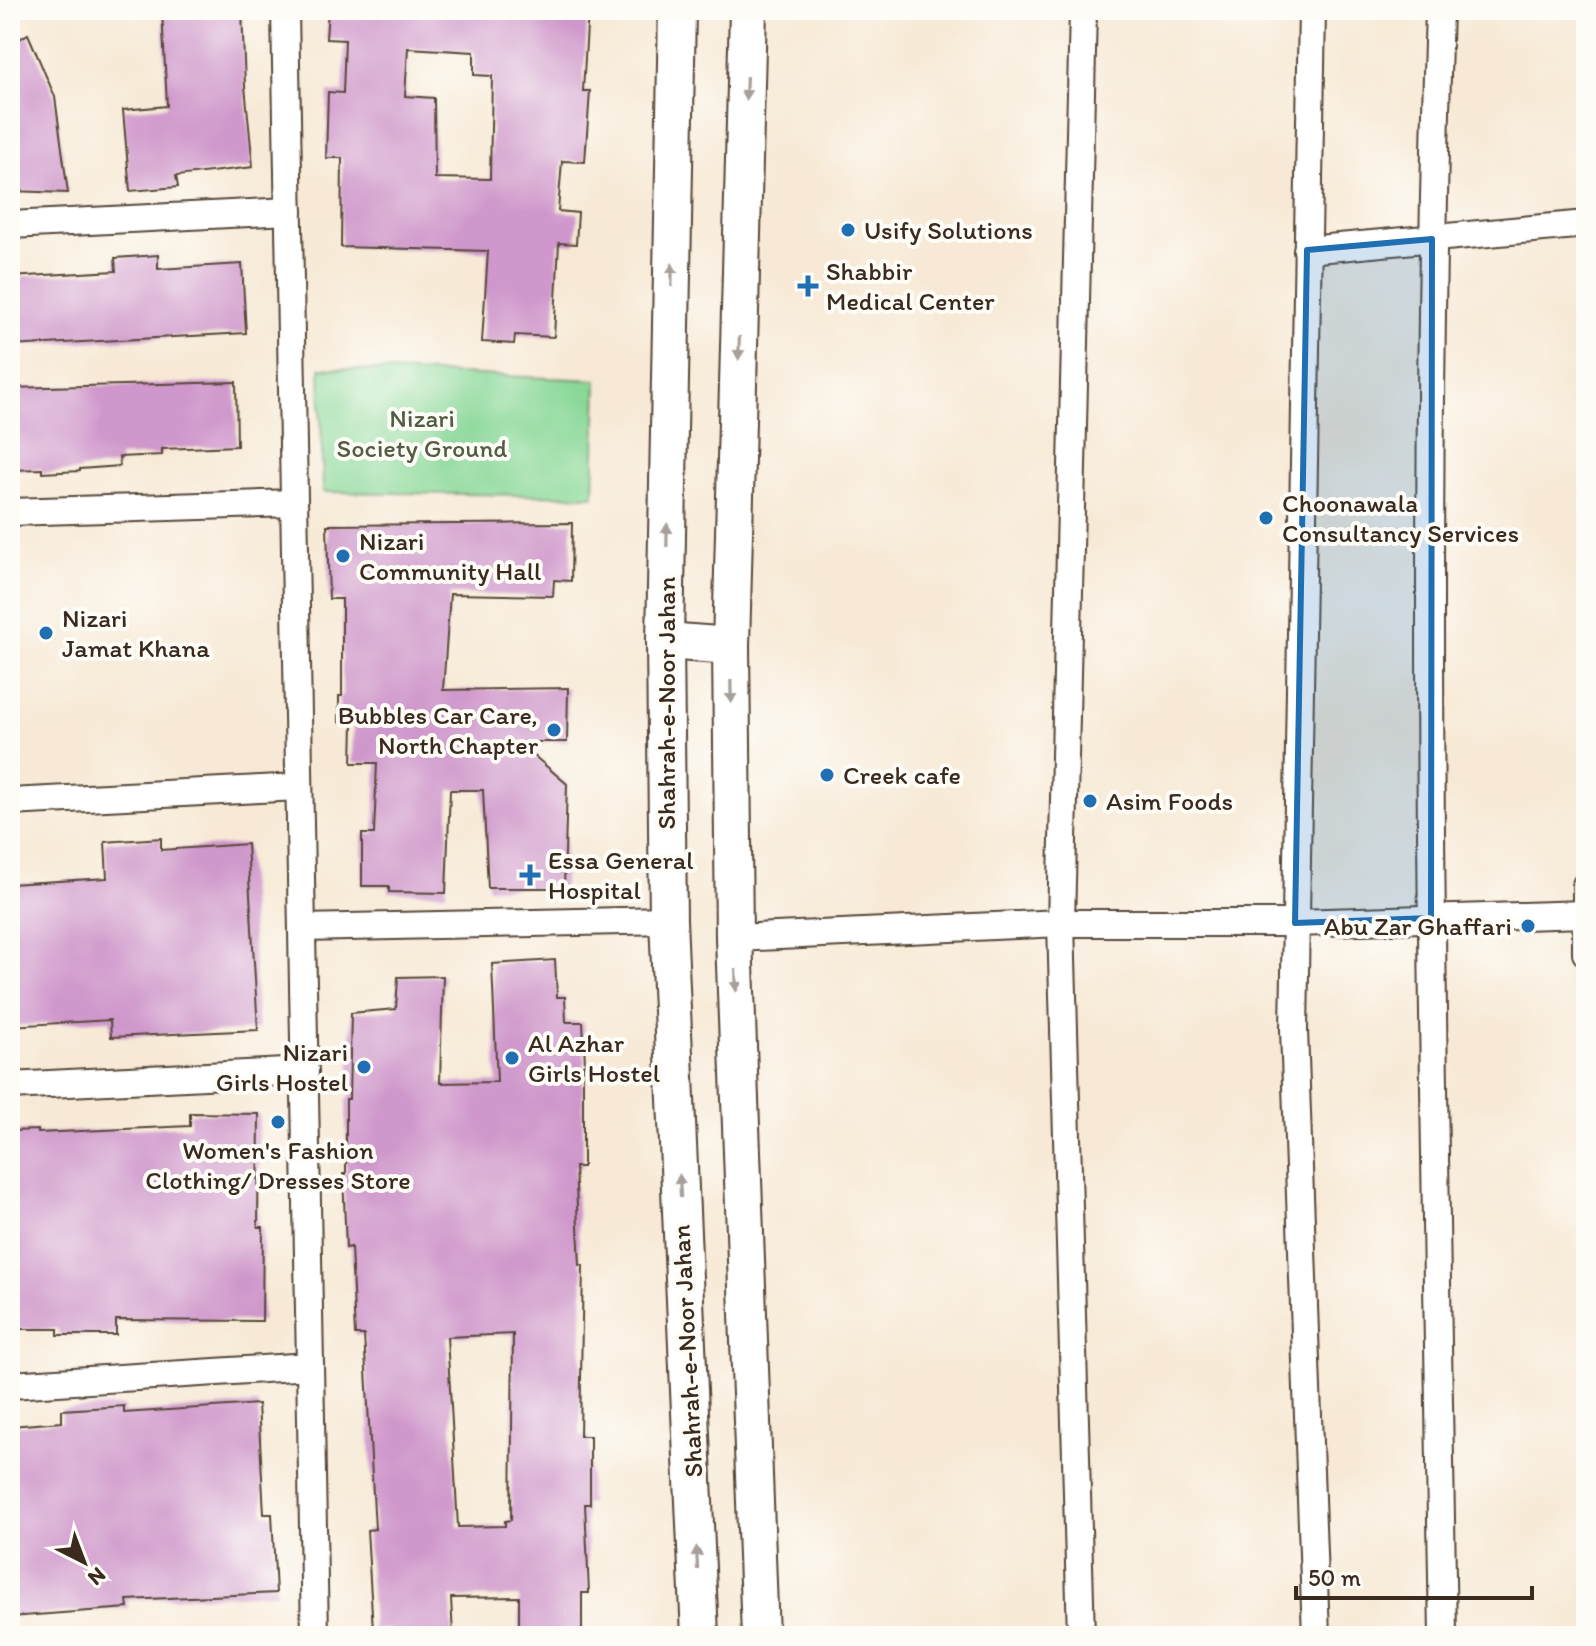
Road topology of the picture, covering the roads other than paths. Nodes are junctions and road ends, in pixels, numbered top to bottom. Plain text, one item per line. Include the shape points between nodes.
1 (285, 10) edge
2 (677, 10) edge
3 (748, 10) edge
4 (1083, 10) edge
5 (1312, 10) edge
6 (1439, 10) edge
7 (289, 211) junction
8 (1586, 224) edge
9 (10, 225) edge
10 (1432, 239) junction
11 (1307, 250) junction
12 (294, 503) junction
13 (10, 512) edge
14 (665, 641) junction
15 (731, 646) junction
16 (299, 787) junction
17 (10, 802) edge
18 (1586, 885) edge
19 (1585, 914) edge
20 (1431, 918) junction
21 (668, 920) junction
22 (1061, 923) junction
23 (1295, 923) junction
24 (302, 928) junction
25 (734, 938) junction
26 (1586, 953) edge
27 (305, 1071) junction
28 (10, 1086) edge
29 (310, 1366) junction
30 (10, 1385) edge
31 (315, 1636) edge
32 (700, 1636) edge
33 (760, 1636) edge
34 (1081, 1636) edge
35 (1316, 1636) edge
36 (1443, 1636) edge

1 - 7 street
14 -> 2 main road, Shahrah-e-Noor Jahan
3 -> 15 main road
4 - 22 street
5 - 11 street
6 - 10 street
7 - 9 street
7 - 12 street
8 - 10 street
10 - 11 street
10 - 20 street
11 - 23 street
12 - 13 street
12 - 16 street
14 - 15 main road
14 - 21 main road, Shahrah-e-Noor Jahan
15 -> 25 main road
16 - 17 street
16 - 24 street
18 - 19 street
19 - 20 street
19 - 26 street
20 - 23 street
20 - 36 street
21 - 24 street
32 -> 21 main road, Shahrah-e-Noor Jahan
22 - 23 street
22 - 25 street
22 - 34 street
23 - 35 street via 1294,1030
24 - 27 street
25 -> 33 main road
27 - 28 street
27 - 29 street
29 - 30 street
29 - 31 street

